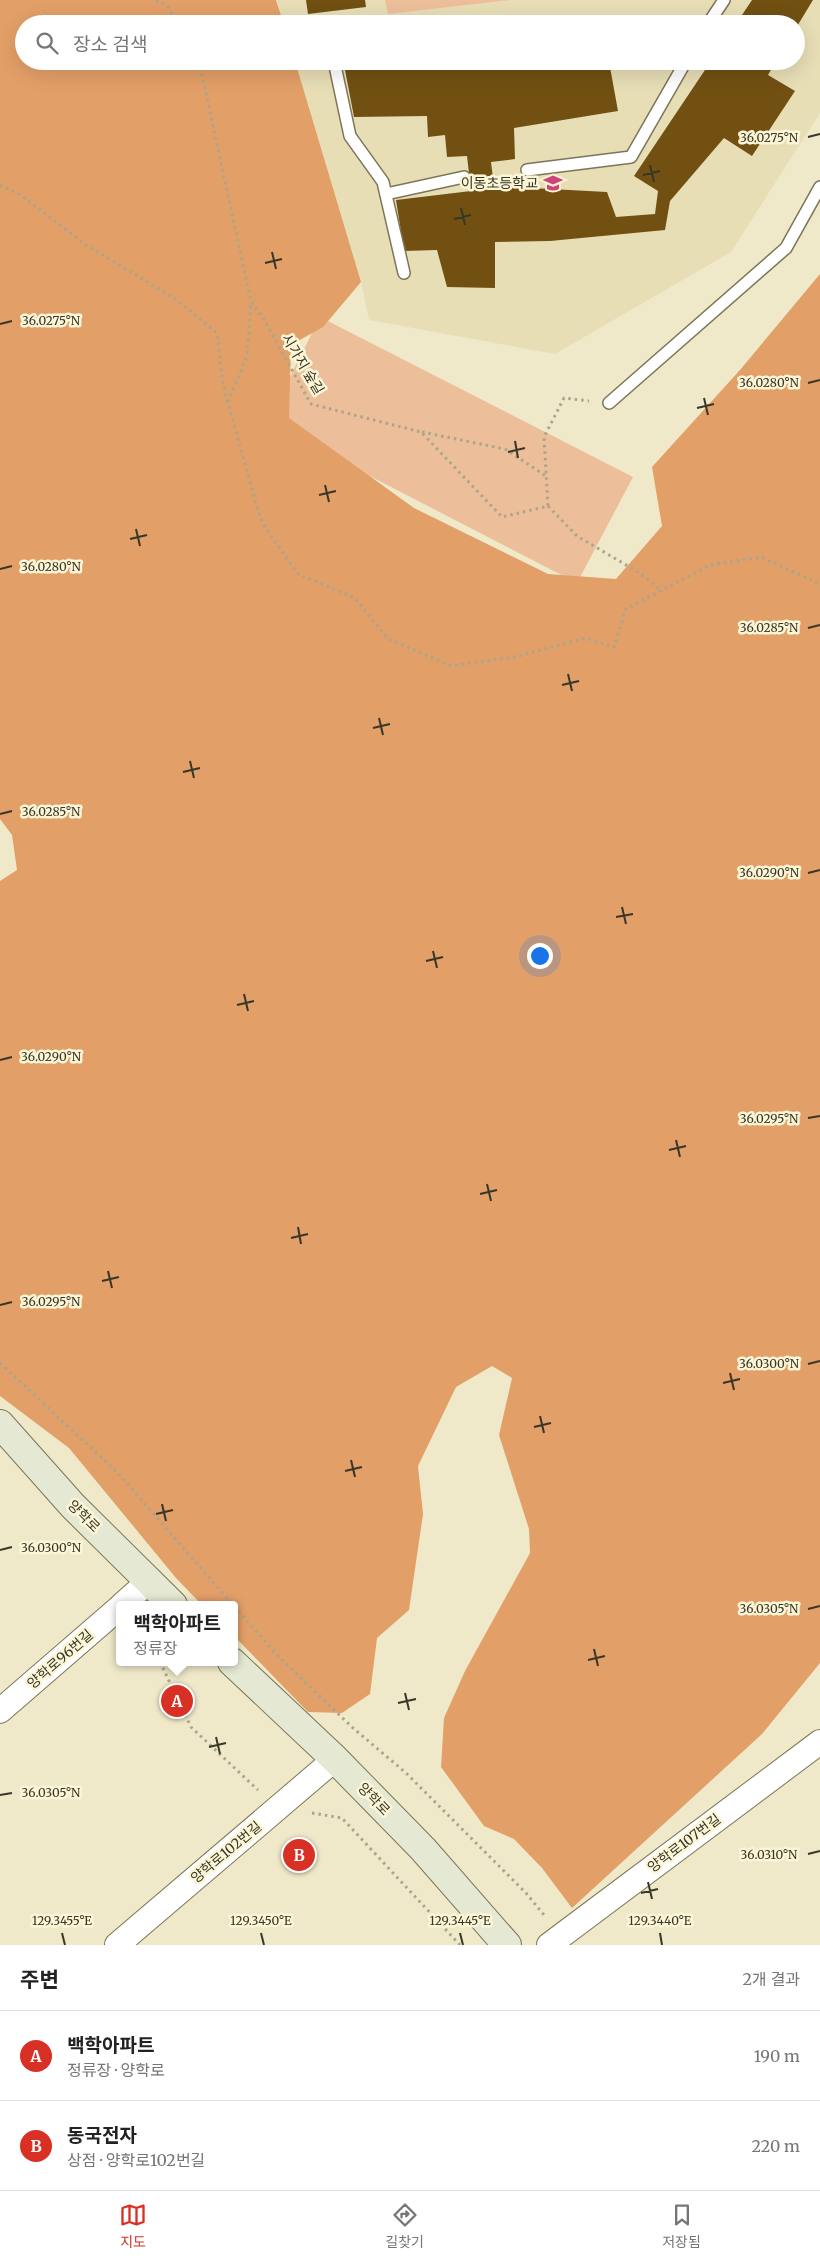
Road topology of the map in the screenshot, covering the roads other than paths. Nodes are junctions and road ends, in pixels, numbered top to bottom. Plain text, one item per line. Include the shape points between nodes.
1 (724, 0) edge
2 (714, 15) edge
3 (336, 70) edge
4 (681, 70) edge
5 (527, 170) dead end
6 (464, 177) dead end
7 (820, 187) edge
8 (386, 194) junction
9 (404, 273) dead end
10 (609, 403) road end
11 (0, 1424) edge
12 (149, 1581) junction
13 (127, 1601) edge
14 (170, 1601) edge
15 (116, 1610) edge
16 (236, 1666) edge
17 (0, 1711) edge
18 (820, 1742) edge
19 (335, 1759) junction
20 (555, 1941) edge
21 (117, 1945) edge
22 (507, 1945) edge

1 - 2 lane
3 - 8 lane via 350,136 383,182
4 - 5 lane via 631,157
6 - 8 lane
7 - 10 lane via 786,248
8 - 9 lane
11 - 12 street, 양학로 via 73,1506
12 - 13 street, 양학로96번길
12 - 14 street, 양학로
15 - 17 street, 양학로96번길
16 - 19 street, 양학로
18 - 20 street, 양학로107번길
19 - 21 street, 양학로102번길
19 - 22 street, 양학로 via 423,1849

